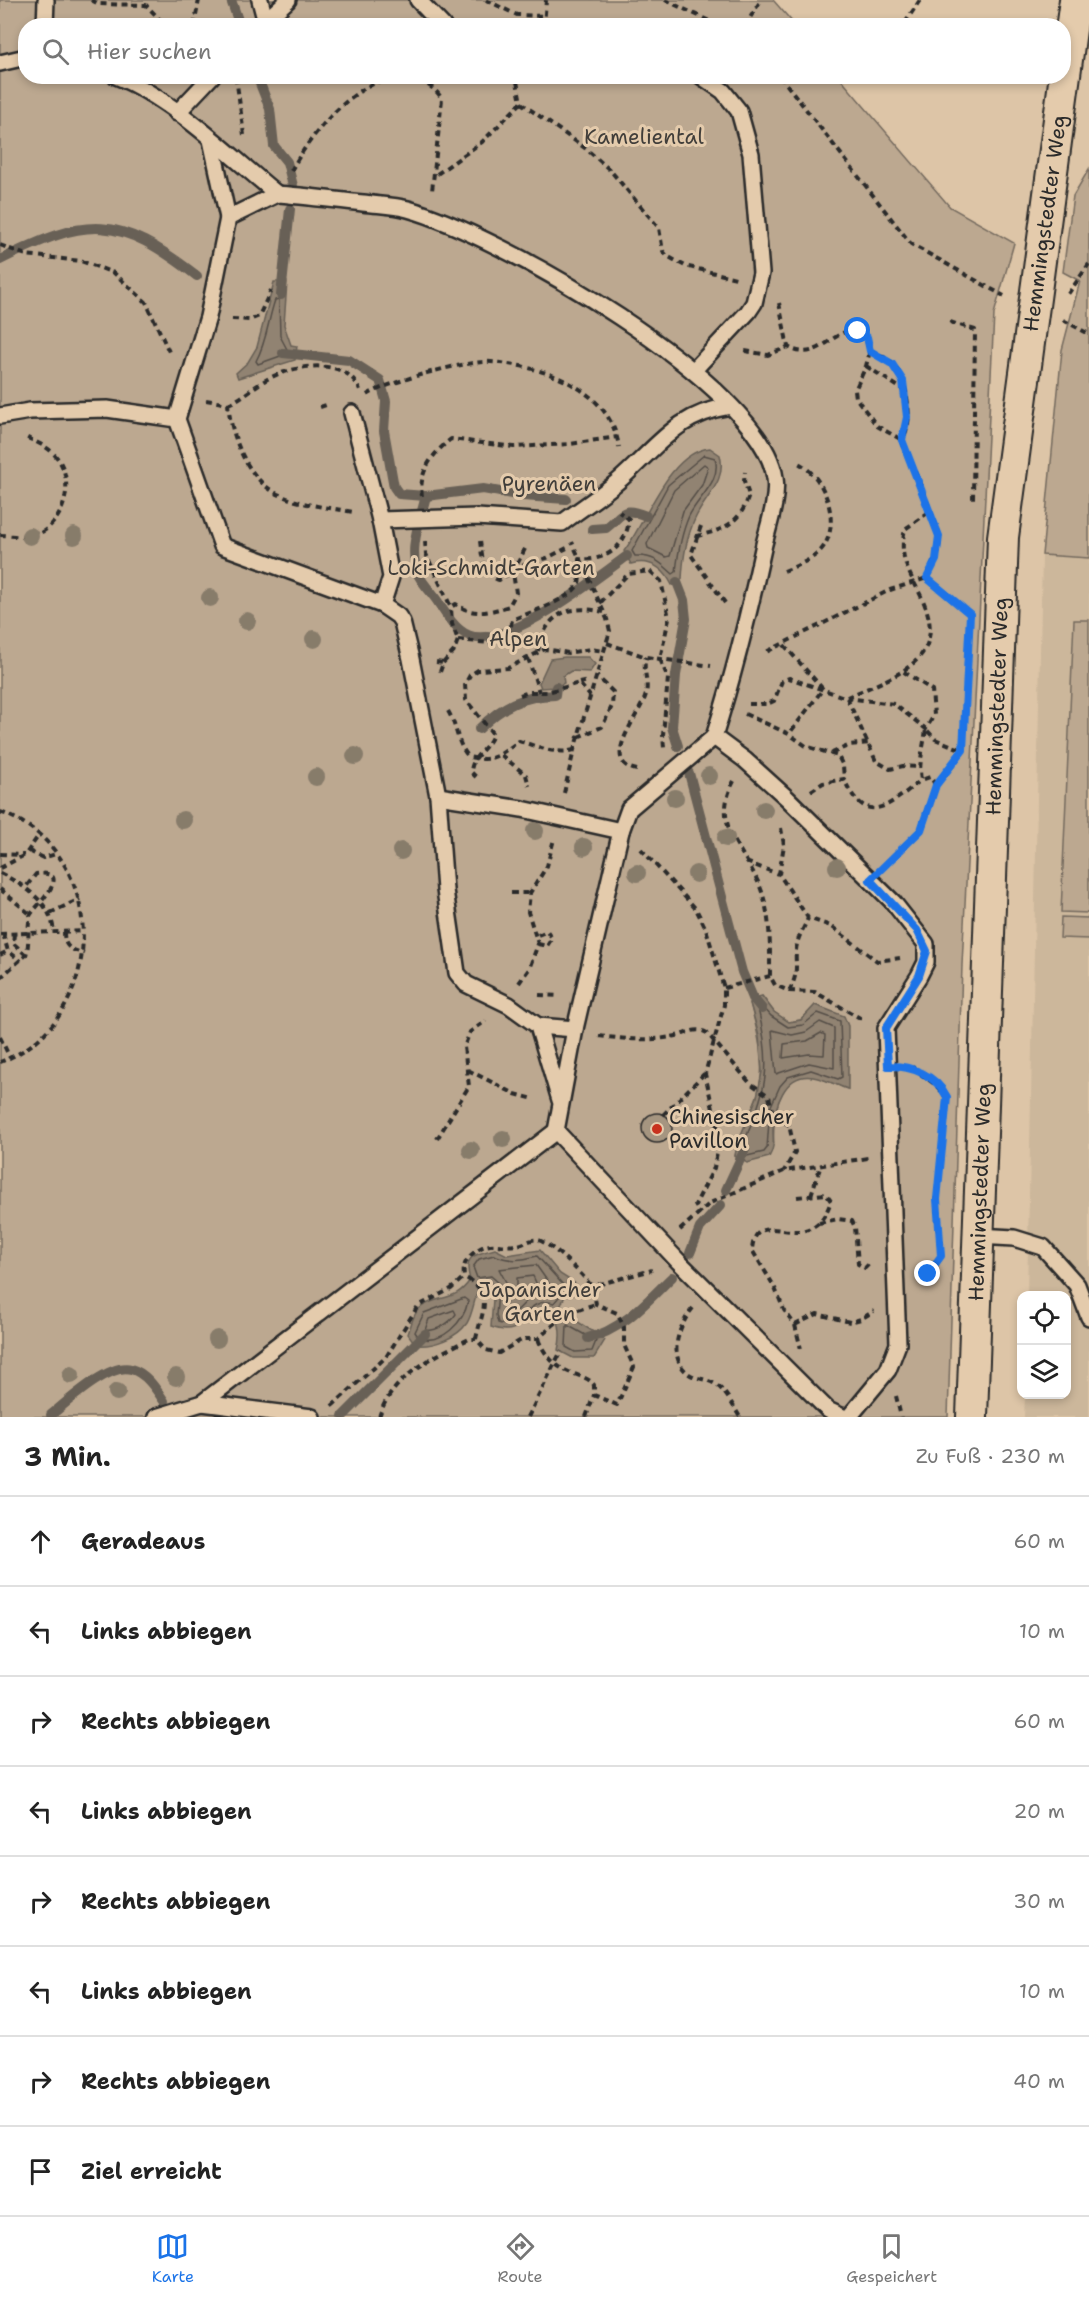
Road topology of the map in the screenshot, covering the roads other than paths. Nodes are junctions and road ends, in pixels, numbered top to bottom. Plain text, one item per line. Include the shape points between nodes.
1 (46, 0) edge
2 (260, 0) edge
3 (288, 0) edge
4 (418, 0) edge
5 (1075, 0) edge
6 (45, 18) edge
7 (262, 18) edge
8 (268, 18) edge
9 (435, 18) edge
10 (1071, 30) edge
11 (18, 59) edge
12 (0, 63) edge
13 (134, 84) edge
14 (204, 84) edge
15 (713, 84) edge
16 (1064, 84) edge
17 (177, 113) junction
18 (211, 140) junction
19 (277, 194) junction
20 (228, 218) junction
21 (693, 371) junction
22 (730, 406) junction
23 (352, 413) dead end
24 (0, 416) edge
25 (177, 419) junction
26 (380, 520) junction
27 (382, 605) junction
28 (714, 737) junction
29 (438, 796) junction
30 (621, 831) junction
31 (538, 1026) junction
32 (575, 1029) junction
33 (561, 1103) junction
34 (556, 1131) junction
35 (978, 1236) junction
36 (1089, 1317) edge
37 (202, 1403) junction
38 (156, 1417) edge
39 (312, 1417) edge
40 (843, 1417) edge
41 (849, 1417) edge
42 (972, 1417) edge

1 - 6 lane
2 - 7 lane
3 - 8 lane
4 - 9 lane
5 - 10 street, Hemmingstedter Weg
11 - 12 lane
13 - 17 lane
14 - 17 lane
15 - 21 lane via 723,91 744,120 753,182 759,285 748,312
16 - 35 street, Hemmingstedter Weg via 1003,537
17 - 18 lane
18 - 19 lane
18 - 20 lane
19 - 20 lane
19 - 21 lane via 406,208 486,240 591,298 661,344
20 - 25 lane via 208,317
21 - 22 lane
22 - 26 lane via 692,416 671,429 623,477 562,523 477,517
22 - 28 lane via 770,456 776,479 756,583
23 - 26 lane
24 - 25 lane via 30,411 107,409
25 - 27 lane via 222,546
26 - 27 lane via 391,577
27 - 29 lane via 402,622
28 - 30 lane via 629,809
28 - 41 lane via 791,802 893,902 923,938 927,951 926,962 886,1028 898,1344 888,1370
29 - 30 lane
29 - 31 lane via 445,890 457,973 466,984 509,1005
30 - 32 lane
31 - 32 lane
31 - 33 lane
32 - 33 lane
33 - 34 lane
34 - 37 lane
34 - 40 lane via 679,1262 828,1410
35 - 36 lane via 1014,1238 1043,1247 1077,1285
35 - 42 street, Hemmingstedter Weg
37 - 38 lane
37 - 39 lane

